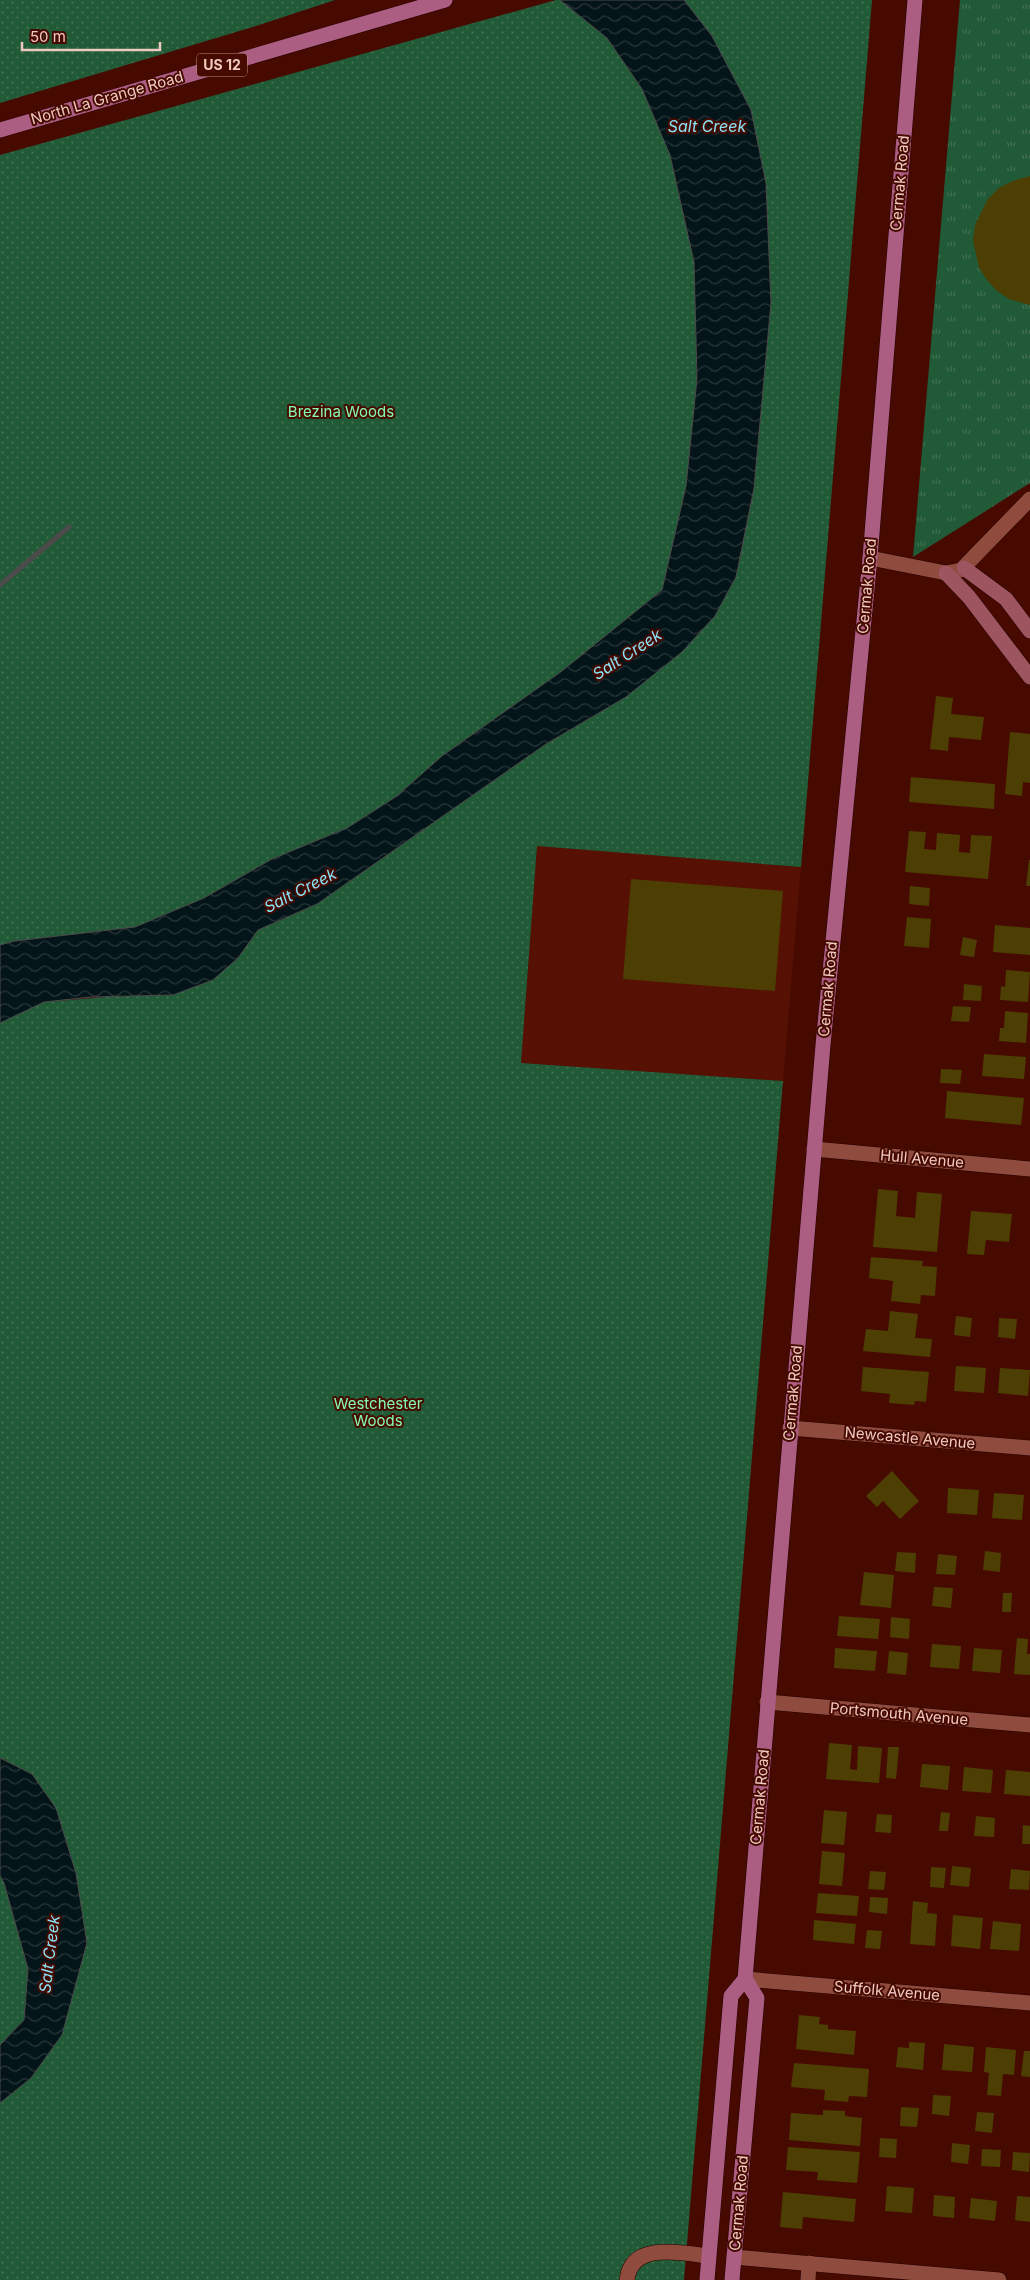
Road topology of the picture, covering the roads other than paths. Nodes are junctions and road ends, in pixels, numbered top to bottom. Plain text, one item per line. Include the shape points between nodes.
1 (445, 0) edge
2 (915, 0) edge
3 (0, 130) edge
4 (1030, 499) edge
5 (870, 558) junction
6 (964, 568) junction
7 (946, 573) junction
8 (1030, 631) edge
9 (1030, 676) edge
10 (814, 1149) junction
11 (1030, 1169) edge
12 (790, 1428) junction
13 (1030, 1448) edge
14 (767, 1702) junction
15 (1030, 1725) edge
16 (745, 1979) junction
17 (1030, 2003) edge
18 (708, 2256) junction
19 (734, 2257) junction
20 (809, 2263) junction
21 (628, 2280) edge
22 (707, 2280) edge
23 (732, 2280) edge
24 (808, 2280) edge
25 (1000, 2280) edge

1 - 3 main road, North La Grange Road / US 12
2 - 5 main road, Cermak Road
4 - 6 street
5 - 7 street
5 - 10 main road, Cermak Road
6 - 7 street
6 - 8 street via 1006,599
7 - 9 street via 969,597
10 - 11 street, Hull Avenue
10 - 12 main road, Cermak Road
12 - 13 street, Newcastle Avenue
12 - 14 main road, Cermak Road
14 - 15 street, Portsmouth Avenue
14 - 16 main road, Cermak Road
16 - 17 street, Suffolk Avenue
16 - 18 main road, Cermak Road via 731,1996
16 - 19 main road, Cermak Road via 757,1998
18 - 21 street, Cermak Road via 654,2252 637,2259
18 - 22 main road, Cermak Road
19 - 20 street
19 - 23 main road, Cermak Road
20 - 24 street
20 - 25 street

